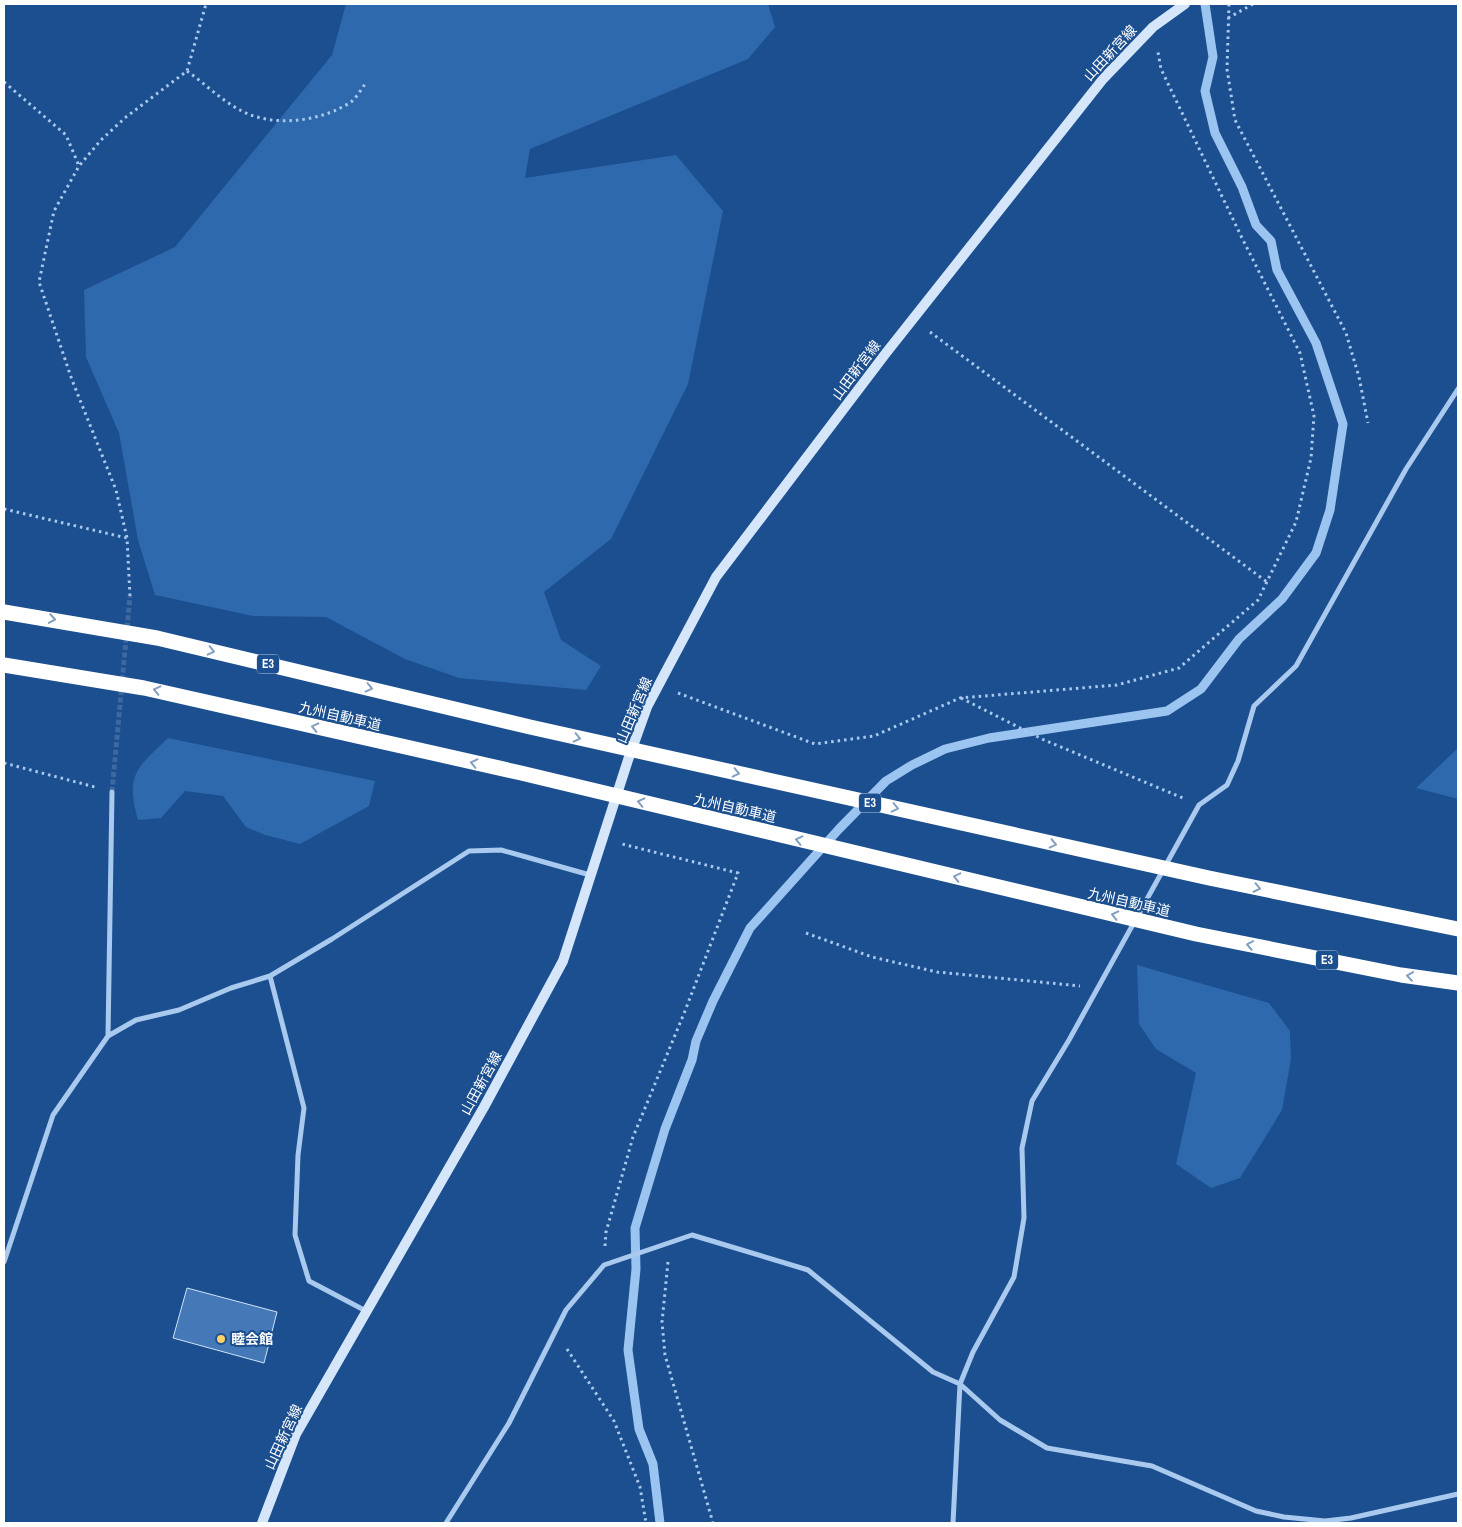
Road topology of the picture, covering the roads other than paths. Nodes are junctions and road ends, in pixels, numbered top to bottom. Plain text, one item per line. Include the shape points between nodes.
1 (1185, 4) edge
2 (1458, 389) edge
3 (4, 612) edge
4 (4, 665) edge
5 (112, 792) tunnel mouth
6 (591, 875) junction
7 (1458, 929) edge
8 (270, 976) junction
9 (1458, 982) edge
10 (108, 1036) junction
11 (4, 1262) edge
12 (366, 1312) junction
13 (960, 1384) junction
14 (1458, 1494) edge
15 (262, 1523) edge
16 (446, 1523) edge
17 (953, 1523) edge

1 - 6 main road, 山田新宮線 via 1153,27 1103,79 913,319 716,577 648,707
2 - 13 street via 1406,469 1296,666 1254,706 1238,761 1227,785 1199,805 1032,1101 1022,1148 1024,1218 1014,1277 973,1352
3 -> 7 highway, E3 via 157,638 530,727 1210,878
9 -> 4 highway, 九州自動車道 / E3 via 1401,975 1196,934 521,773 144,688
5 - 10 street
6 - 8 street via 500,850 469,851
6 - 12 main road, 山田新宮線 via 563,961 484,1107
8 - 10 street via 179,1010 136,1020
8 - 12 street via 304,1108 298,1155 295,1235 309,1281
10 - 11 street via 54,1115
12 - 15 main road, 山田新宮線 via 296,1434
13 - 14 street via 1000,1420 1047,1448 1152,1466 1256,1511 1325,1521
13 - 16 street via 933,1372 808,1270 692,1235 604,1265 566,1310 510,1423
13 - 17 street

